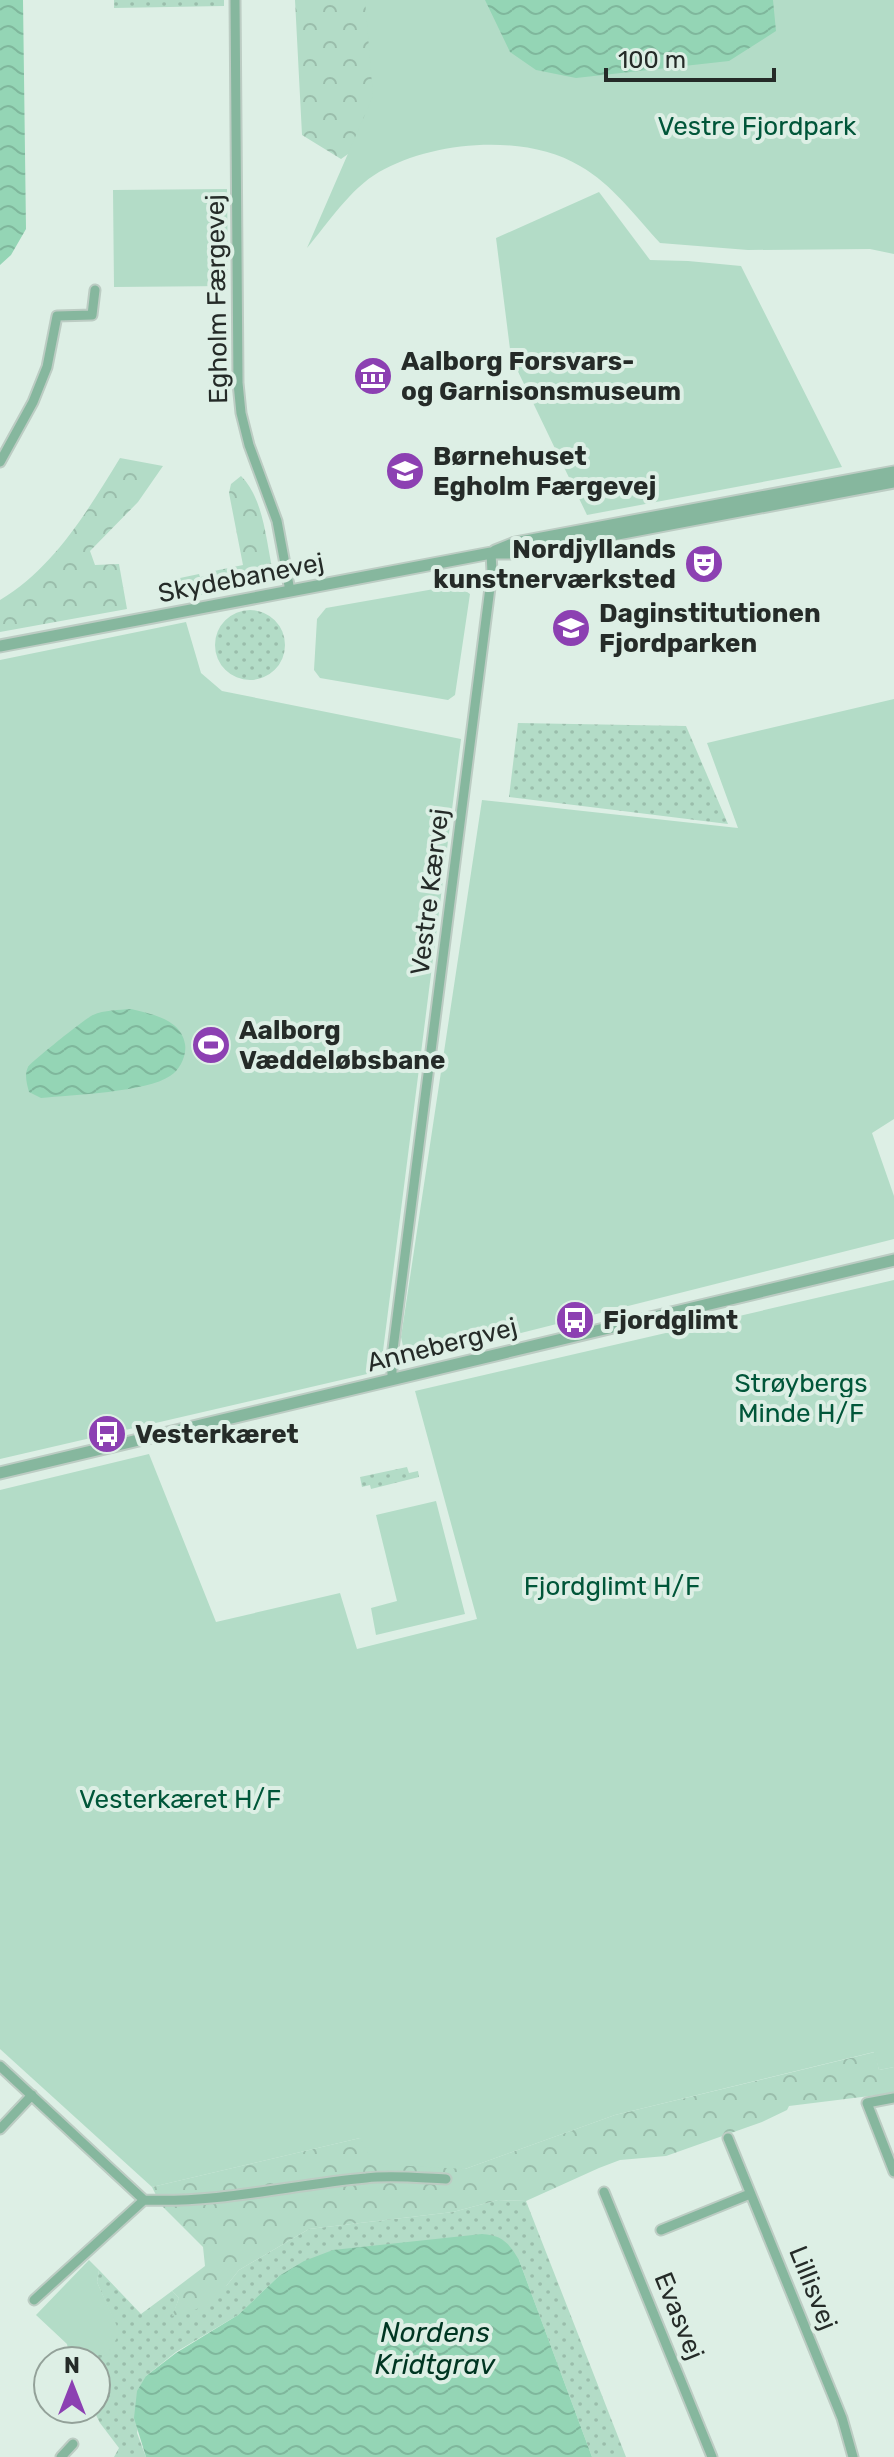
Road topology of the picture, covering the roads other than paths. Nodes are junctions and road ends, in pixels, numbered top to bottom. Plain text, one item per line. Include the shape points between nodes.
1 (235, 0) edge
2 (95, 290) dead end
3 (0, 462) edge
4 (894, 472) edge
5 (894, 482) edge
6 (491, 553) junction
7 (290, 591) junction
8 (0, 646) edge
9 (894, 1260) edge
10 (392, 1380) junction
11 (0, 1473) edge
12 (0, 2066) edge
13 (32, 2095) junction
14 (894, 2098) edge
15 (0, 2129) edge
16 (728, 2138) dead end
17 (894, 2172) edge
18 (446, 2179) dead end
19 (604, 2192) dead end
20 (750, 2194) junction
21 (144, 2200) junction
22 (661, 2230) dead end
23 (34, 2300) dead end
24 (73, 2444) dead end
25 (61, 2457) edge
26 (712, 2457) edge
27 (853, 2457) edge

1 - 7 street, Egholm Færgevej via 238,383 249,445 277,521
2 - 3 street via 92,315 57,316 47,367
4 - 6 street, Skydebanevej via 515,543
5 - 6 street, Skydebanevej via 517,553
6 - 7 street, Skydebanevej
6 - 10 street, Vestre Kærvej
7 - 8 street, Skydebanevej
9 - 10 street, Annebergvej
10 - 11 street, Annebergvej
12 - 13 street
13 - 15 street
13 - 21 street
14 - 17 street via 867,2103
16 - 20 street, Lillisvej
18 - 21 street via 368,2177 244,2196
19 - 26 street, Evasvej
20 - 22 street
20 - 27 street, Lillisvej
21 - 23 street
24 - 25 street

